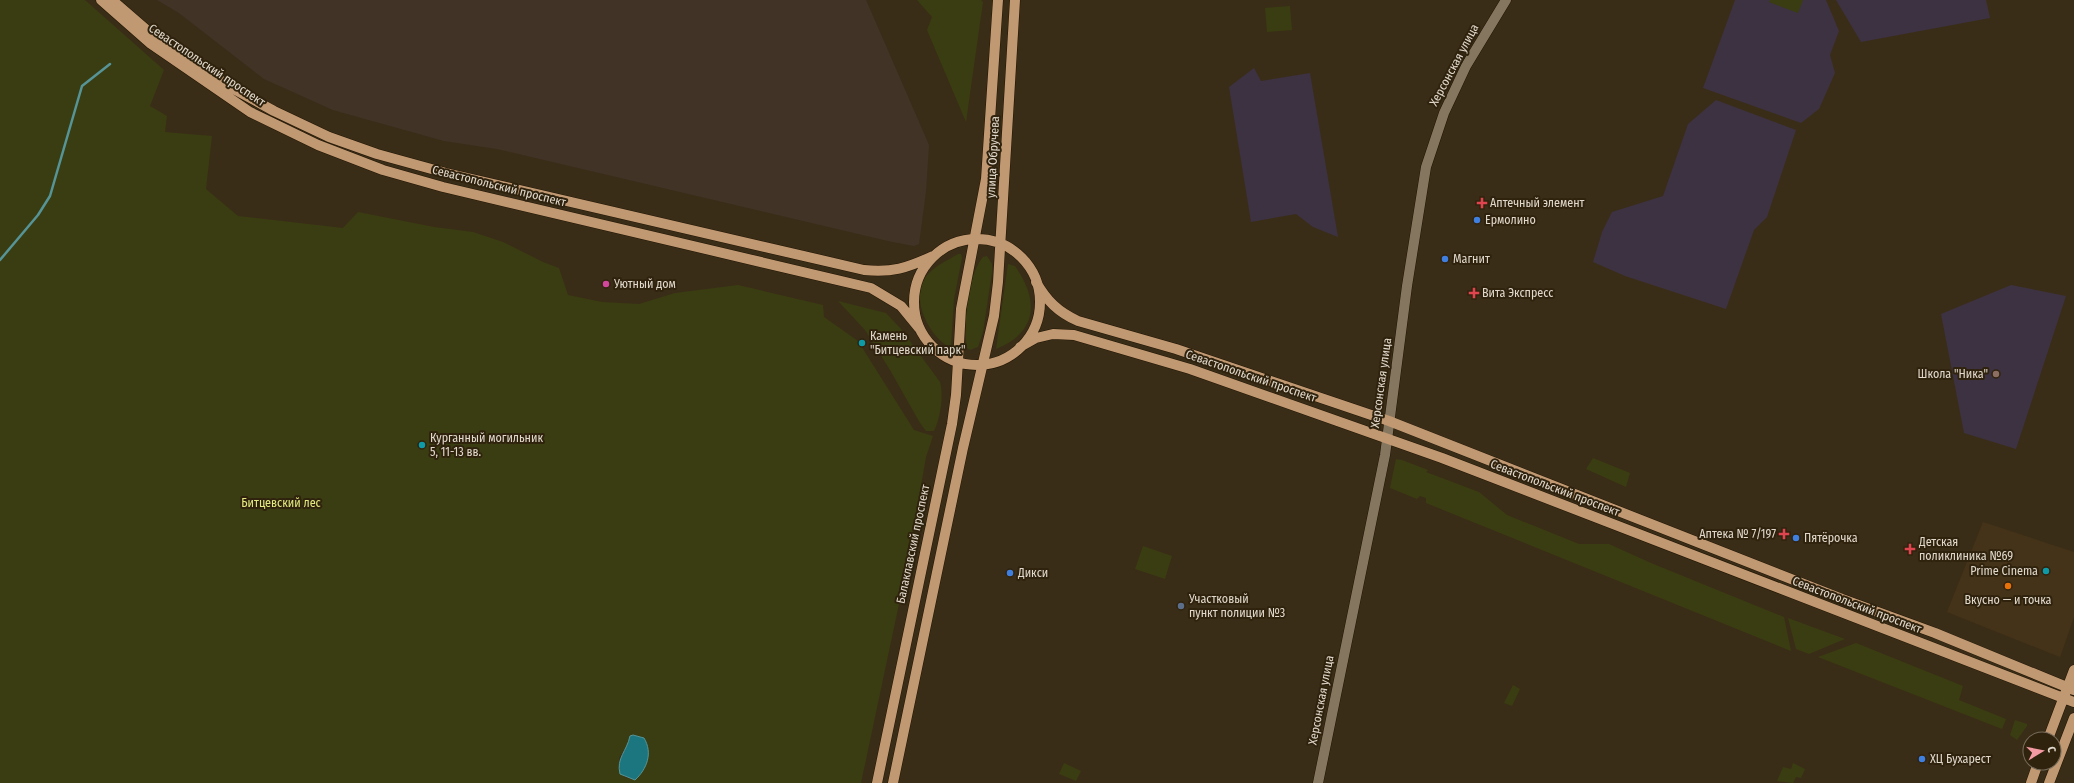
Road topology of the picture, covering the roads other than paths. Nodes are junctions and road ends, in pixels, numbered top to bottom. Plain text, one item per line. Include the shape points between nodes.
1 (101, 0) edge
2 (112, 0) edge
3 (998, 0) edge
4 (1015, 0) edge
5 (1506, 0) edge
6 (974, 240) junction
7 (1001, 244) junction
8 (933, 256) junction
9 (1036, 282) junction
10 (961, 308) joint
11 (919, 328) junction
12 (1020, 347) junction
13 (958, 364) junction
14 (984, 364) junction
15 (1389, 421) junction
16 (1386, 438) junction
17 (2074, 670) edge
18 (2071, 688) edge
19 (2063, 698) junction
20 (2074, 702) edge
21 (2074, 718) edge
22 (2051, 731) edge
23 (2035, 771) edge
24 (877, 783) edge
25 (893, 783) edge
26 (1318, 783) edge
27 (2031, 783) edge
28 (2049, 783) edge

1 - 11 main road, Севастопольский проспект via 151,44 250,112 318,145 383,170 443,187 871,288 901,306
2 - 8 main road, Севастопольский проспект via 156,38 232,88 329,137 377,154 459,176 864,270 900,270
3 - 6 main road, улица Обручева via 986,179
4 - 7 main road, улица Обручева
5 - 15 street, Херсонская улица via 1466,66 1444,112 1430,151 1413,246
6 - 7 main road, Севастопольский проспект
6 - 8 main road, Севастопольский проспект via 952,246
6 - 10 main road, улица Обручева
7 - 9 main road via 1009,247 1025,262
7 - 14 main road, улица Обручева via 994,316
8 - 11 main road via 925,264 915,284 913,307
9 - 12 main road via 1040,295 1038,321 1032,334
9 - 15 main road, Севастопольский проспект via 1051,304 1063,314 1078,321 1176,349
10 - 13 main road, Балаклавский проспект
11 - 13 main road, Севастопольский проспект via 937,350
12 - 14 main road, Севастопольский проспект via 1008,355
12 - 16 main road, Севастопольский проспект via 1036,338 1053,334 1097,341 1190,369
13 - 14 main road
13 - 24 main road, Балаклавский проспект via 952,424
14 - 25 main road via 963,448
15 - 16 street, Херсонская улица
15 - 18 main road, Севастопольский проспект
16 - 19 main road, Севастопольский проспект
16 - 26 street, Херсонская улица via 1380,484 1349,622
17 - 18 main road
18 - 19 main road
19 - 20 main road, Севастопольский проспект
19 - 22 main road
21 - 28 main road
23 - 27 main road

